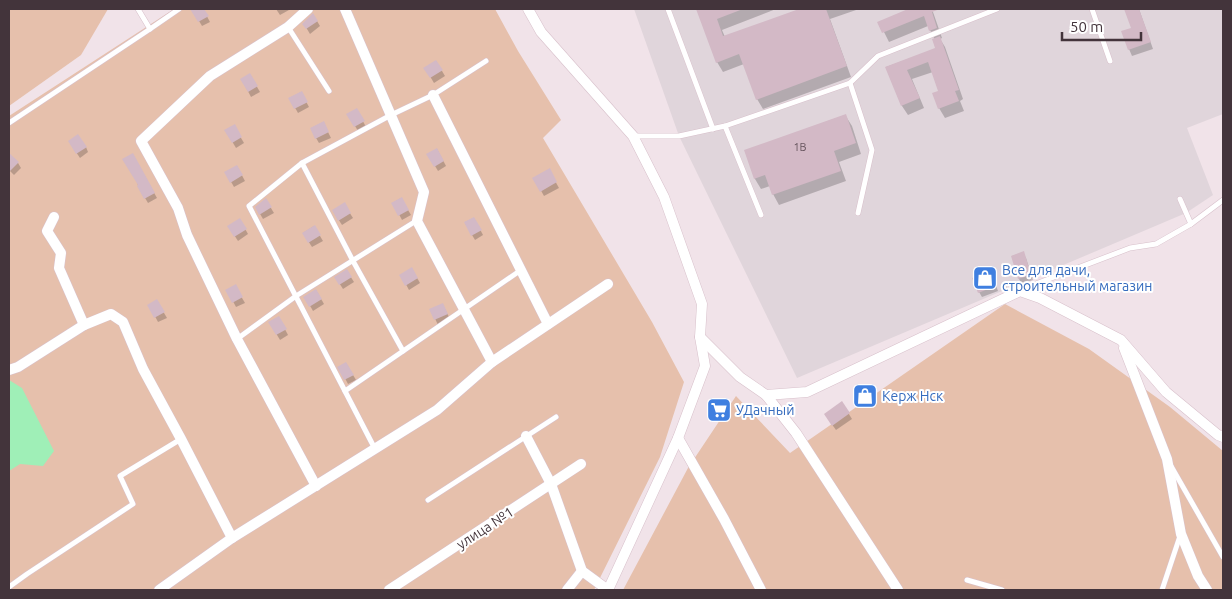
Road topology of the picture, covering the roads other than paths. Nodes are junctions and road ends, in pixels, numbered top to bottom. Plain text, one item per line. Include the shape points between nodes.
1 (138, 9) edge
2 (179, 9) edge
3 (308, 9) edge
4 (346, 9) edge
5 (528, 9) edge
6 (668, 9) edge
7 (997, 9) edge
8 (1092, 9) edge
9 (288, 26) junction
10 (150, 30) junction
11 (486, 61) dead end
12 (1110, 61) dead end
13 (850, 83) junction
14 (329, 91) dead end
15 (433, 95) junction
16 (391, 115) junction
17 (9, 123) edge
18 (725, 126) junction
19 (713, 129) junction
20 (633, 136) junction
21 (302, 163) junction
22 (1180, 199) dead end
23 (1223, 200) edge
24 (858, 213) dead end
25 (761, 215) dead end
26 (54, 217) dead end
27 (417, 221) junction
28 (1191, 224) junction
29 (353, 261) junction
30 (521, 270) junction
31 (608, 284) dead end
32 (1020, 290) junction
33 (296, 296) junction
34 (464, 309) junction
35 (548, 324) junction
36 (84, 325) junction
37 (700, 337) junction
38 (237, 340) junction
39 (1121, 340) junction
40 (403, 351) junction
41 (492, 362) junction
42 (9, 370) edge
43 (345, 391) junction
44 (766, 395) junction
45 (556, 417) dead end
46 (526, 436) junction
47 (1223, 437) edge
48 (678, 438) junction
49 (181, 439) junction
50 (375, 449) junction
51 (1167, 459) junction
52 (581, 464) dead end
53 (551, 484) junction
54 (316, 486) junction
55 (428, 500) dead end
56 (1181, 534) junction
57 (232, 538) junction
58 (1223, 557) edge
59 (582, 571) junction
60 (967, 580) dead end
61 (9, 588) edge
62 (159, 590) edge
63 (389, 590) edge
64 (567, 590) edge
65 (608, 590) edge
66 (761, 590) edge
67 (898, 590) edge
68 (1002, 590) edge
69 (1162, 590) edge
70 (1207, 590) edge

1 - 10 lane
2 - 10 lane
3 - 9 street
4 - 16 street
5 - 20 street via 541,32
6 - 19 lane
7 - 13 lane via 878,56
8 - 12 lane
9 - 14 lane
9 - 38 street via 210,76 141,141 178,208 187,236
10 - 17 lane
11 - 15 lane
13 - 18 lane
13 - 24 lane via 872,150
15 - 16 lane
15 - 30 street
16 - 21 lane
16 - 27 street via 424,192
18 - 19 lane
18 - 25 lane
19 - 20 lane via 680,136
20 - 37 street via 664,197 702,304
21 - 29 lane
21 - 33 lane via 249,206
22 - 28 lane
23 - 28 lane
26 - 36 street via 47,230 61,253 59,268
27 - 29 lane
27 - 34 street
28 - 32 lane via 1156,244 1130,248
29 - 33 lane
29 - 40 lane
30 - 34 lane
30 - 35 street
31 - 35 street
32 - 39 street
32 - 44 street via 807,392
33 - 38 lane
33 - 43 lane
34 - 40 lane
34 - 41 street
35 - 41 street
36 - 42 street
36 - 49 street via 110,314 123,322 143,369
37 - 44 street via 740,377
37 - 48 street via 705,366
38 - 54 street
39 - 47 street via 1166,392
39 - 51 street
40 - 43 lane
41 - 50 street via 437,410
43 - 50 lane
44 - 67 street via 796,433
45 - 46 lane
46 - 53 street
46 - 55 lane
48 - 65 street
48 - 66 street
49 - 57 street
49 - 61 lane via 120,476 133,504
50 - 54 street
51 - 56 street
51 - 58 lane
52 - 53 street, улица №1
53 - 59 street
53 - 63 street, улица №1
54 - 57 street
56 - 69 lane
56 - 70 street
57 - 62 street
59 - 64 street
59 - 65 street
60 - 68 lane

